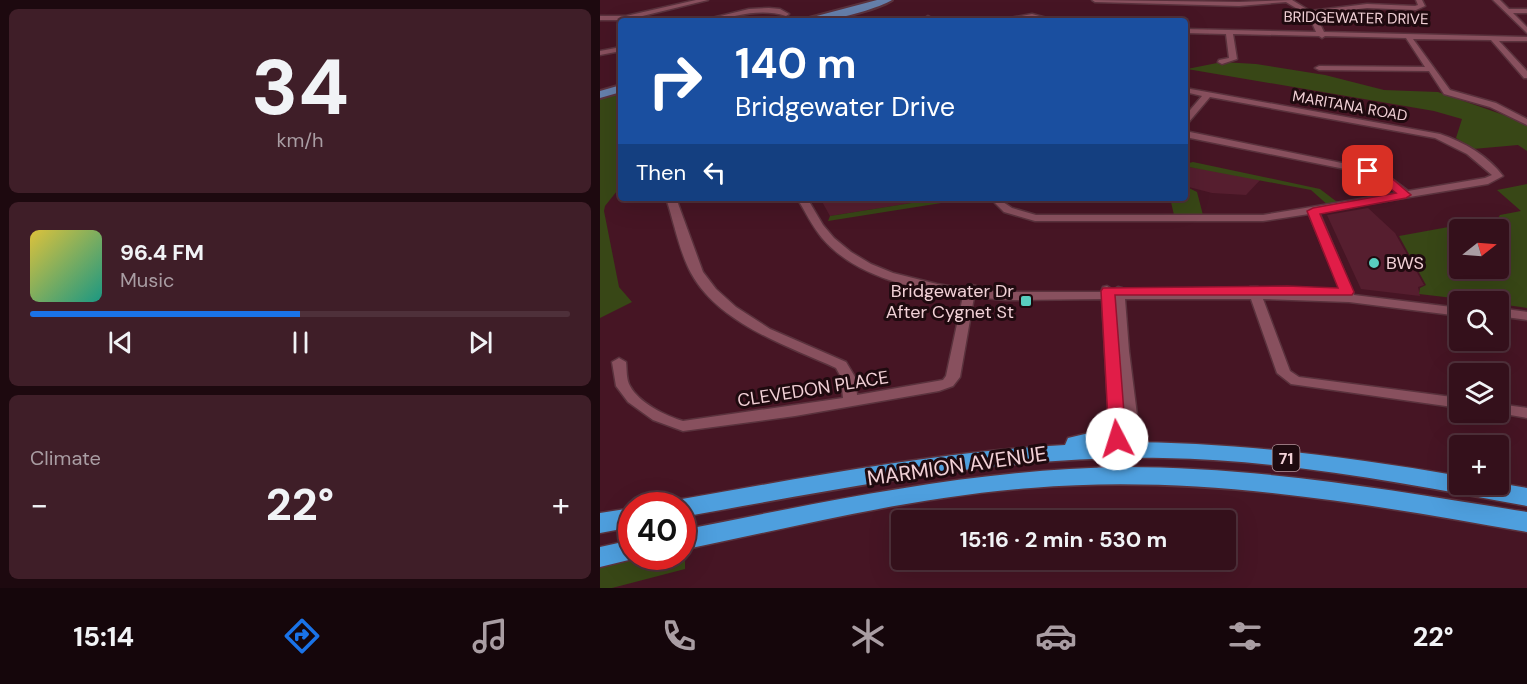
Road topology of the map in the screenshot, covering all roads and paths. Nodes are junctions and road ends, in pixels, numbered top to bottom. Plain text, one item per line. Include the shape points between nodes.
1 (705, 0) edge
2 (880, 0) edge
3 (887, 0) edge
4 (1095, 0) edge
5 (1287, 0) edge
6 (1356, 0) edge
7 (1419, 0) edge
8 (1496, 0) edge
9 (1144, 1) edge
10 (1367, 6) junction
11 (698, 8) junction
12 (1506, 11) junction
13 (1527, 11) edge
14 (1309, 13) junction
15 (786, 14) dead end
16 (600, 18) edge
17 (633, 18) edge
18 (709, 18) edge
19 (721, 18) edge
20 (824, 18) edge
21 (824, 18) edge
22 (1013, 18) dead end
23 (1040, 18) edge
24 (618, 19) edge
25 (1527, 31) edge
26 (1188, 32) edge
27 (1229, 32) junction
28 (1322, 35) junction
29 (1409, 37) junction
30 (1494, 39) junction
31 (1527, 40) edge
32 (618, 50) edge
33 (600, 53) edge
34 (1222, 62) dead end
35 (1319, 68) dead end
36 (1430, 69) junction
37 (1526, 74) edge
38 (618, 88) edge
39 (1188, 91) edge
40 (600, 93) edge
41 (1208, 94) junction
42 (1188, 117) edge
43 (1527, 122) edge
44 (1188, 135) edge
45 (1406, 195) junction
46 (672, 201) edge
47 (804, 201) edge
48 (813, 201) edge
49 (1000, 203) dead end
50 (1313, 211) junction
51 (971, 291) junction
52 (1113, 293) junction
53 (1255, 293) junction
54 (1348, 295) junction
55 (1449, 306) edge
56 (1449, 310) edge
57 (1509, 314) edge
58 (1527, 316) edge
59 (1509, 319) edge
60 (1527, 321) edge
61 (619, 362) dead end
62 (850, 401) junction
63 (1449, 402) edge
64 (1509, 411) edge
65 (1527, 413) edge
66 (1117, 428) junction
67 (1126, 450) junction
68 (969, 460) junction
69 (1096, 476) junction
70 (1168, 476) junction
71 (1527, 497) edge
72 (696, 506) edge
73 (618, 520) edge
74 (1527, 522) edge
75 (600, 523) edge
76 (696, 537) edge
77 (618, 553) edge
78 (600, 557) edge

1 - 11 street
2 - 20 main road
3 - 21 main road
4 - 9 street
5 - 9 street via 1239,4
5 - 14 street
6 - 10 street
7 - 10 street via 1422,6 1416,8
8 - 12 street
10 - 14 street
11 - 17 street
11 - 18 street
12 - 13 street
12 - 25 street
14 - 28 street
15 - 19 street via 767,9
16 - 24 street
22 - 23 street
26 - 27 street, BRIDGEWATER DRIVE
27 - 28 street, BRIDGEWATER DRIVE
27 - 34 street via 1233,59
28 - 29 street, BRIDGEWATER DRIVE
29 - 30 street, BRIDGEWATER DRIVE
29 - 36 street
30 - 31 street, BRIDGEWATER DRIVE
30 - 37 street
32 - 33 street
35 - 36 street
36 - 43 street via 1451,95 1492,105
38 - 40 main road
39 - 41 street, MARITANA ROAD
41 - 42 street
41 - 45 street, MARITANA ROAD via 1444,137 1498,176 1494,180
44 - 45 street via 1368,171 1385,178
45 - 50 street
46 - 62 street via 704,284 732,310 766,332 841,365 849,382
47 - 51 street via 831,241 859,261 925,286
48 - 51 street via 831,229 868,258 913,276
49 - 50 street via 1008,210 1035,218 1254,219
50 - 54 street
51 - 52 street via 1006,296
51 - 62 street, CLEVEDON PLACE via 958,360 948,383
52 - 53 street
52 - 66 street
52 - 67 street via 1133,439
53 - 54 street
53 - 63 street via 1284,373 1296,381
54 - 55 street
54 - 56 street
57 - 58 street
59 - 60 street
61 - 62 street, CLEVEDON PLACE via 622,385 629,396 674,425 697,426
64 - 65 street
66 - 67 street via 1117,439
66 - 68 highway via 1086,443 984,453
67 - 68 highway, MARMION AVENUE / 71
67 - 69 street via 1112,468
67 - 70 highway
67 - 71 highway, MARMION AVENUE / 71 via 1258,454
68 - 72 highway, MARMION AVENUE / 71
69 - 70 highway, MARMION AVENUE / 71
69 - 76 highway, MARMION AVENUE / 71 via 992,483 913,494
70 - 74 highway, MARMION AVENUE / 71 via 1340,490
73 - 75 highway
77 - 78 highway

